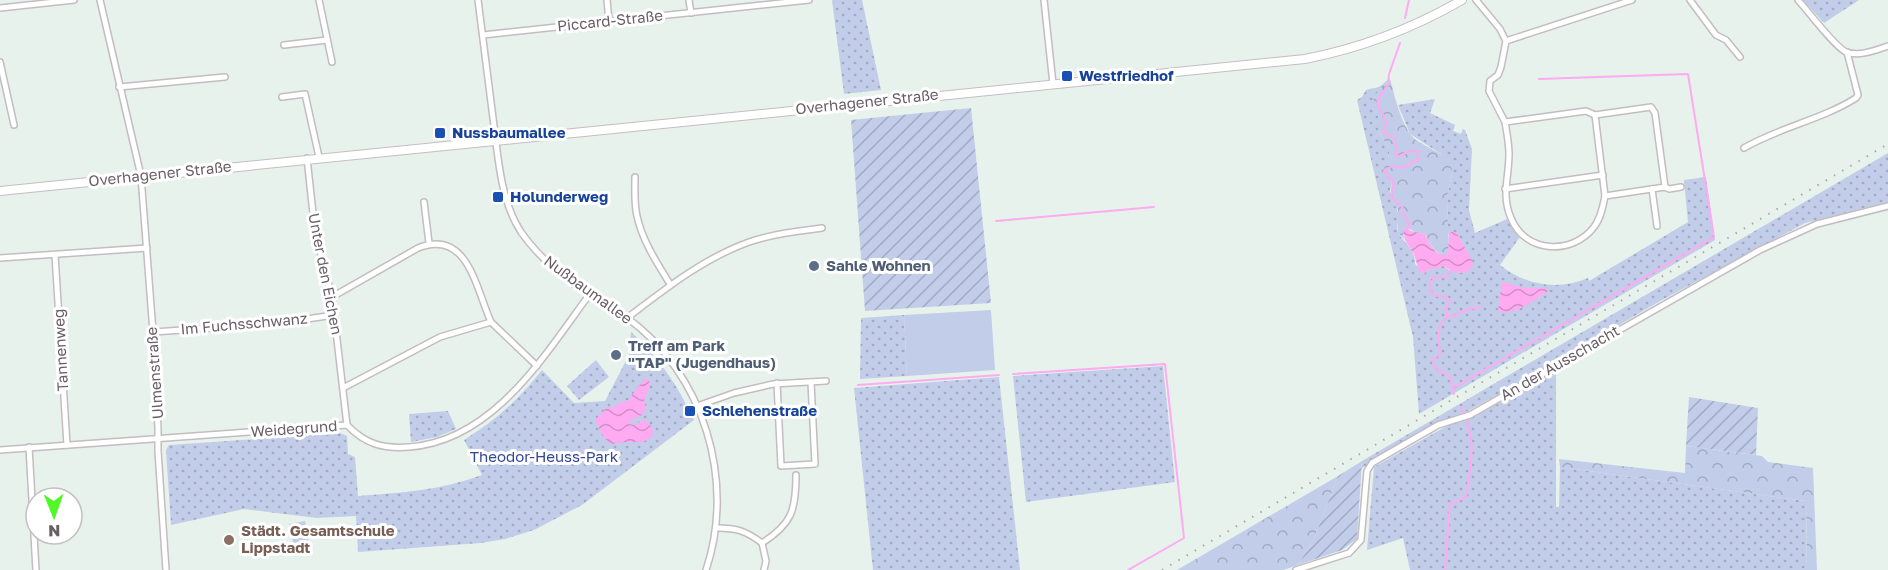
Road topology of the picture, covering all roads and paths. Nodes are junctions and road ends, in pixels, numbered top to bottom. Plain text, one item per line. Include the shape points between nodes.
1 (74, 0) edge
2 (100, 0) edge
3 (319, 0) edge
4 (478, 0) edge
5 (607, 0) edge
6 (689, 0) edge
7 (809, 0) edge
8 (1044, 0) edge
9 (1462, 0) edge
10 (1476, 0) edge
11 (1632, 0) edge
12 (1690, 0) edge
13 (1798, 0) edge
14 (57, 1) edge
15 (747, 3) edge
16 (0, 8) edge
17 (691, 13) junction
18 (609, 21) junction
19 (483, 35) junction
20 (327, 40) junction
21 (1506, 41) junction
22 (284, 45) dead end
23 (1888, 46) edge
24 (1847, 52) junction
25 (1740, 57) dead end
26 (0, 62) edge
27 (332, 62) dead end
28 (225, 77) dead end
29 (1053, 84) junction
30 (119, 87) junction
31 (282, 97) dead end
32 (1595, 116) junction
33 (1505, 122) junction
34 (14, 125) dead end
35 (496, 140) junction
36 (1744, 148) dead end
37 (320, 157) junction
38 (307, 158) junction
39 (1603, 175) junction
40 (141, 176) junction
41 (635, 177) dead end
42 (1665, 187) junction
43 (1681, 187) dead end
44 (1505, 189) junction
45 (1652, 189) junction
46 (0, 191) edge
47 (1605, 196) junction
48 (424, 202) dead end
49 (1888, 206) edge
50 (1657, 226) dead end
51 (822, 228) dead end
52 (429, 243) junction
53 (147, 248) junction
54 (56, 255) junction
55 (0, 258) edge
56 (670, 284) junction
57 (589, 295) junction
58 (332, 297) junction
59 (334, 315) junction
60 (627, 318) junction
61 (491, 322) junction
62 (153, 332) junction
63 (537, 366) junction
64 (826, 381) dead end
65 (811, 382) junction
66 (777, 383) junction
67 (343, 388) junction
68 (697, 406) junction
69 (347, 425) junction
70 (158, 438) junction
71 (67, 445) junction
72 (29, 447) junction
73 (0, 450) edge
74 (796, 475) dead end
75 (717, 528) junction
76 (762, 543) junction
77 (36, 570) edge
78 (166, 570) edge
79 (706, 570) edge
80 (764, 570) edge
81 (1296, 570) edge

1 - 14 street
2 - 30 street, Ulmenstraße
3 - 20 street
4 - 19 street, Nußbaumallee
5 - 18 street
6 - 17 street
7 - 15 street, Piccard-Straße
8 - 29 street
9 - 29 main road, Overhagener Straße via 1409,28 1305,59
10 - 21 street
11 - 21 street
12 - 25 street
13 - 24 street
14 - 16 street
15 - 17 street, Piccard-Straße
17 - 18 street, Piccard-Straße
18 - 19 street, Piccard-Straße
19 - 35 street, Nußbaumallee
20 - 22 street
20 - 27 street
21 - 33 street via 1502,67 1490,81 1489,91
23 - 24 street via 1861,53
24 - 36 street via 1856,98
26 - 34 street
28 - 30 street
29 - 35 main road, Overhagener Straße
30 - 40 street, Ulmenstraße
31 - 37 street via 305,94
32 - 33 street via 1586,111
32 - 39 street
32 - 42 street via 1651,107 1655,112
33 - 44 street via 1509,155
35 - 37 main road, Overhagener Straße
35 - 57 street, Nußbaumallee via 505,195 521,231 549,265
37 - 38 main road, Overhagener Straße
38 - 40 main road, Overhagener Straße
38 - 58 street, Unter den Eichen via 315,232
39 - 44 street
39 - 47 street
40 - 46 main road, Overhagener Straße
40 - 53 street, Ulmenstraße
41 - 56 street via 636,214
42 - 43 street
42 - 45 street
44 - 47 street via 1510,216 1519,232 1537,244 1555,247 1574,243 1594,227
45 - 47 street
45 - 50 street
48 - 52 street
49 - 81 street, An der Ausschacht via 1817,224 1760,250 1470,415 1438,425 1372,463 1367,471 1361,540 1349,553
51 - 56 street via 749,242
52 - 58 street
52 - 61 street via 458,252 468,264
53 - 54 street
53 - 62 street, Ulmenstraße
54 - 55 street
54 - 71 street, Tannenweg
56 - 60 street
57 - 60 street, Nußbaumallee
57 - 63 street, Weidegrund
58 - 59 street, Unter den Eichen
59 - 62 street, Im Fuchsschwanz via 272,324
59 - 67 street, Unter den Eichen
60 - 68 street, Nußbaumallee via 657,344
61 - 63 street
61 - 67 street via 440,338
62 - 70 street, Ulmenstraße
63 - 69 street, Weidegrund via 489,413 443,440 412,447 381,447 358,436
64 - 65 street
65 - 66 street
65 - 66 street via 815,464 781,466
66 - 68 street
67 - 69 street, Unter den Eichen
68 - 75 street, Nußbaumallee via 714,457
69 - 70 street, Weidegrund
70 - 71 street, Weidegrund
70 - 78 street, Ulmenstraße
71 - 72 street, Weidegrund
72 - 73 street, Weidegrund
72 - 77 street
74 - 76 street via 791,517
75 - 76 street via 748,533
75 - 79 street, Nußbaumallee
76 - 80 street

